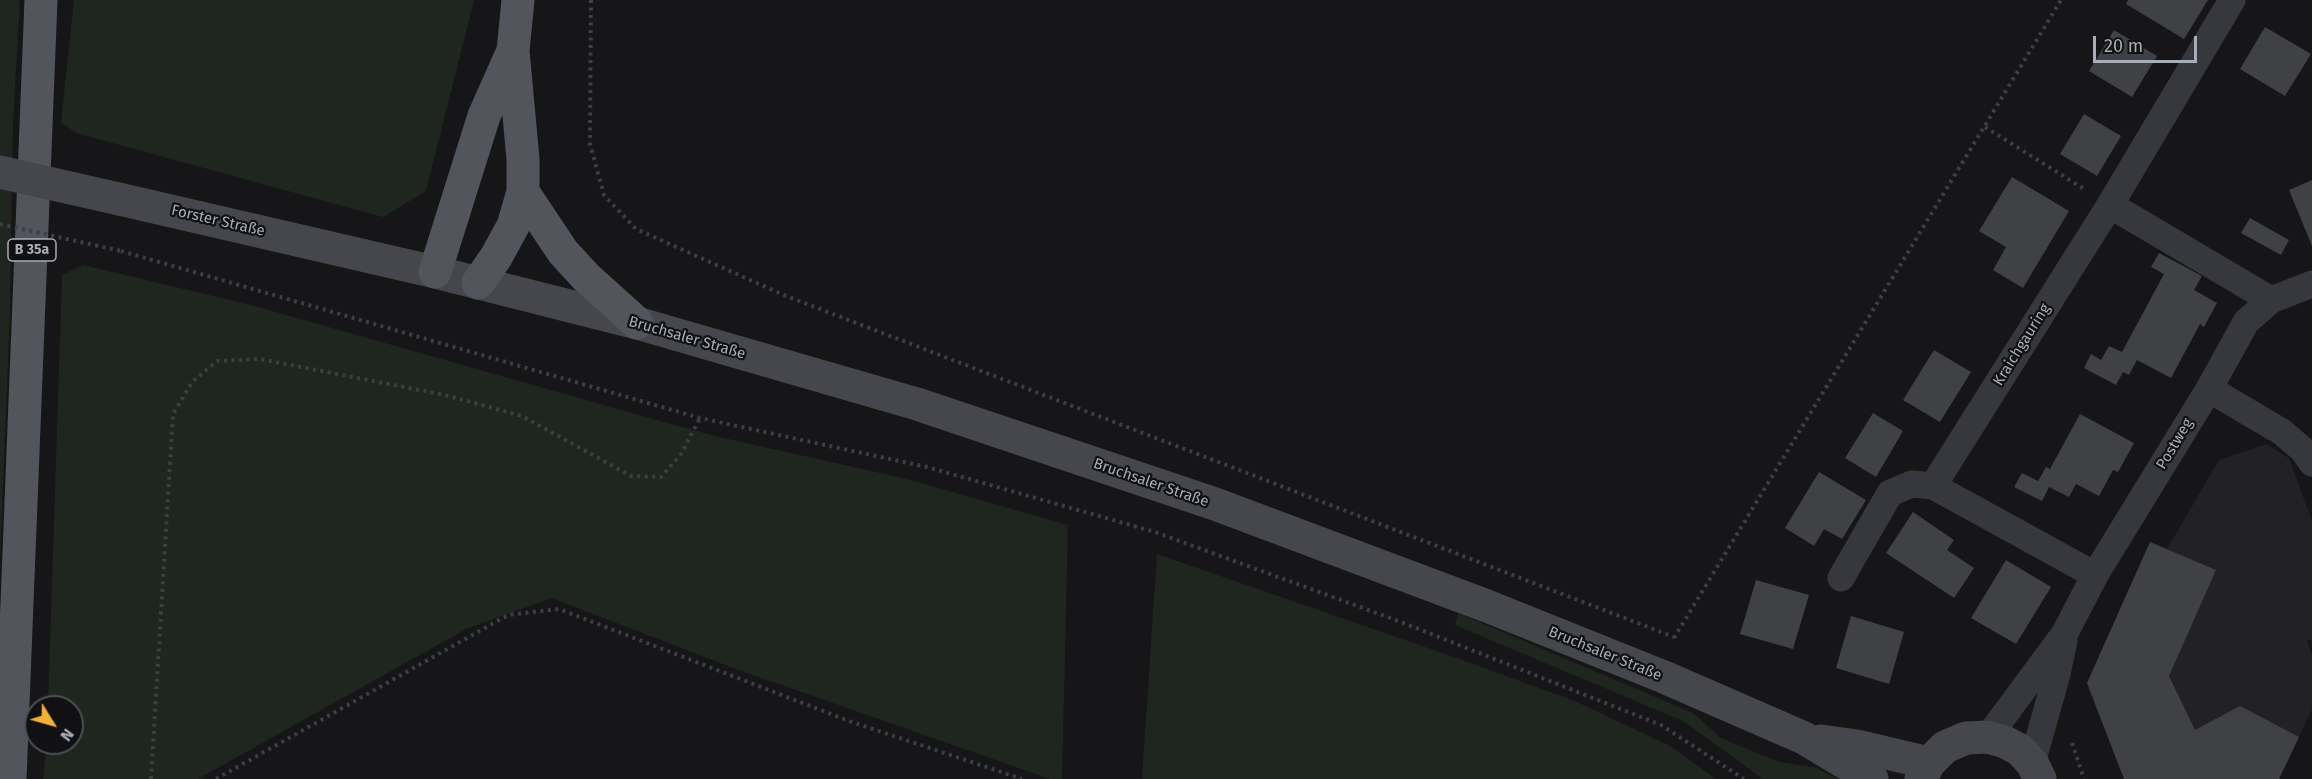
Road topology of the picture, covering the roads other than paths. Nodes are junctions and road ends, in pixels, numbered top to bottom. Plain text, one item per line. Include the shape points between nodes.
1 (41, 0) edge
2 (518, 0) edge
3 (2232, 0) edge
4 (513, 51) junction
5 (0, 172) edge
6 (523, 192) junction
7 (2110, 205) junction
8 (435, 272) junction
9 (478, 283) junction
10 (2312, 284) edge
11 (2271, 300) junction
12 (637, 323) junction
13 (2209, 389) junction
14 (2312, 463) edge
15 (1934, 486) junction
16 (2095, 575) junction
17 (1841, 578) dead end
18 (2065, 633) junction
19 (1988, 737) junction
20 (1804, 738) junction
21 (1925, 771) edge
22 (2036, 771) edge
23 (10, 779) edge
24 (1872, 779) edge

1 - 23 main road, B 35a
2 - 4 main road
3 - 7 street, Kraichgauring
4 - 6 main road
4 - 8 main road via 484,116
5 - 8 street, Forster Straße, bridge
6 - 9 main road via 513,226
6 - 12 main road via 563,252
7 - 11 street
7 - 15 street, Kraichgauring
8 - 9 street, Forster Straße
9 - 12 street, Bruchsaler Straße
10 - 11 street, Postweg
11 - 13 street, Postweg via 2246,322
12 - 20 street, Bruchsaler Straße via 917,404 1215,504 1487,606
13 - 14 street via 2282,432
13 - 16 street, Postweg
15 - 16 street
15 - 17 street via 1912,484 1890,494
16 - 18 street, Postweg
18 - 19 street, Postweg
18 - 22 street, Postweg
19 - 21 street, Bruchsaler Straße via 1966,738 1946,747
19 - 22 street via 2020,750
20 - 21 street, Bruchsaler Straße via 1857,746
20 - 24 street, Bruchsaler Straße

